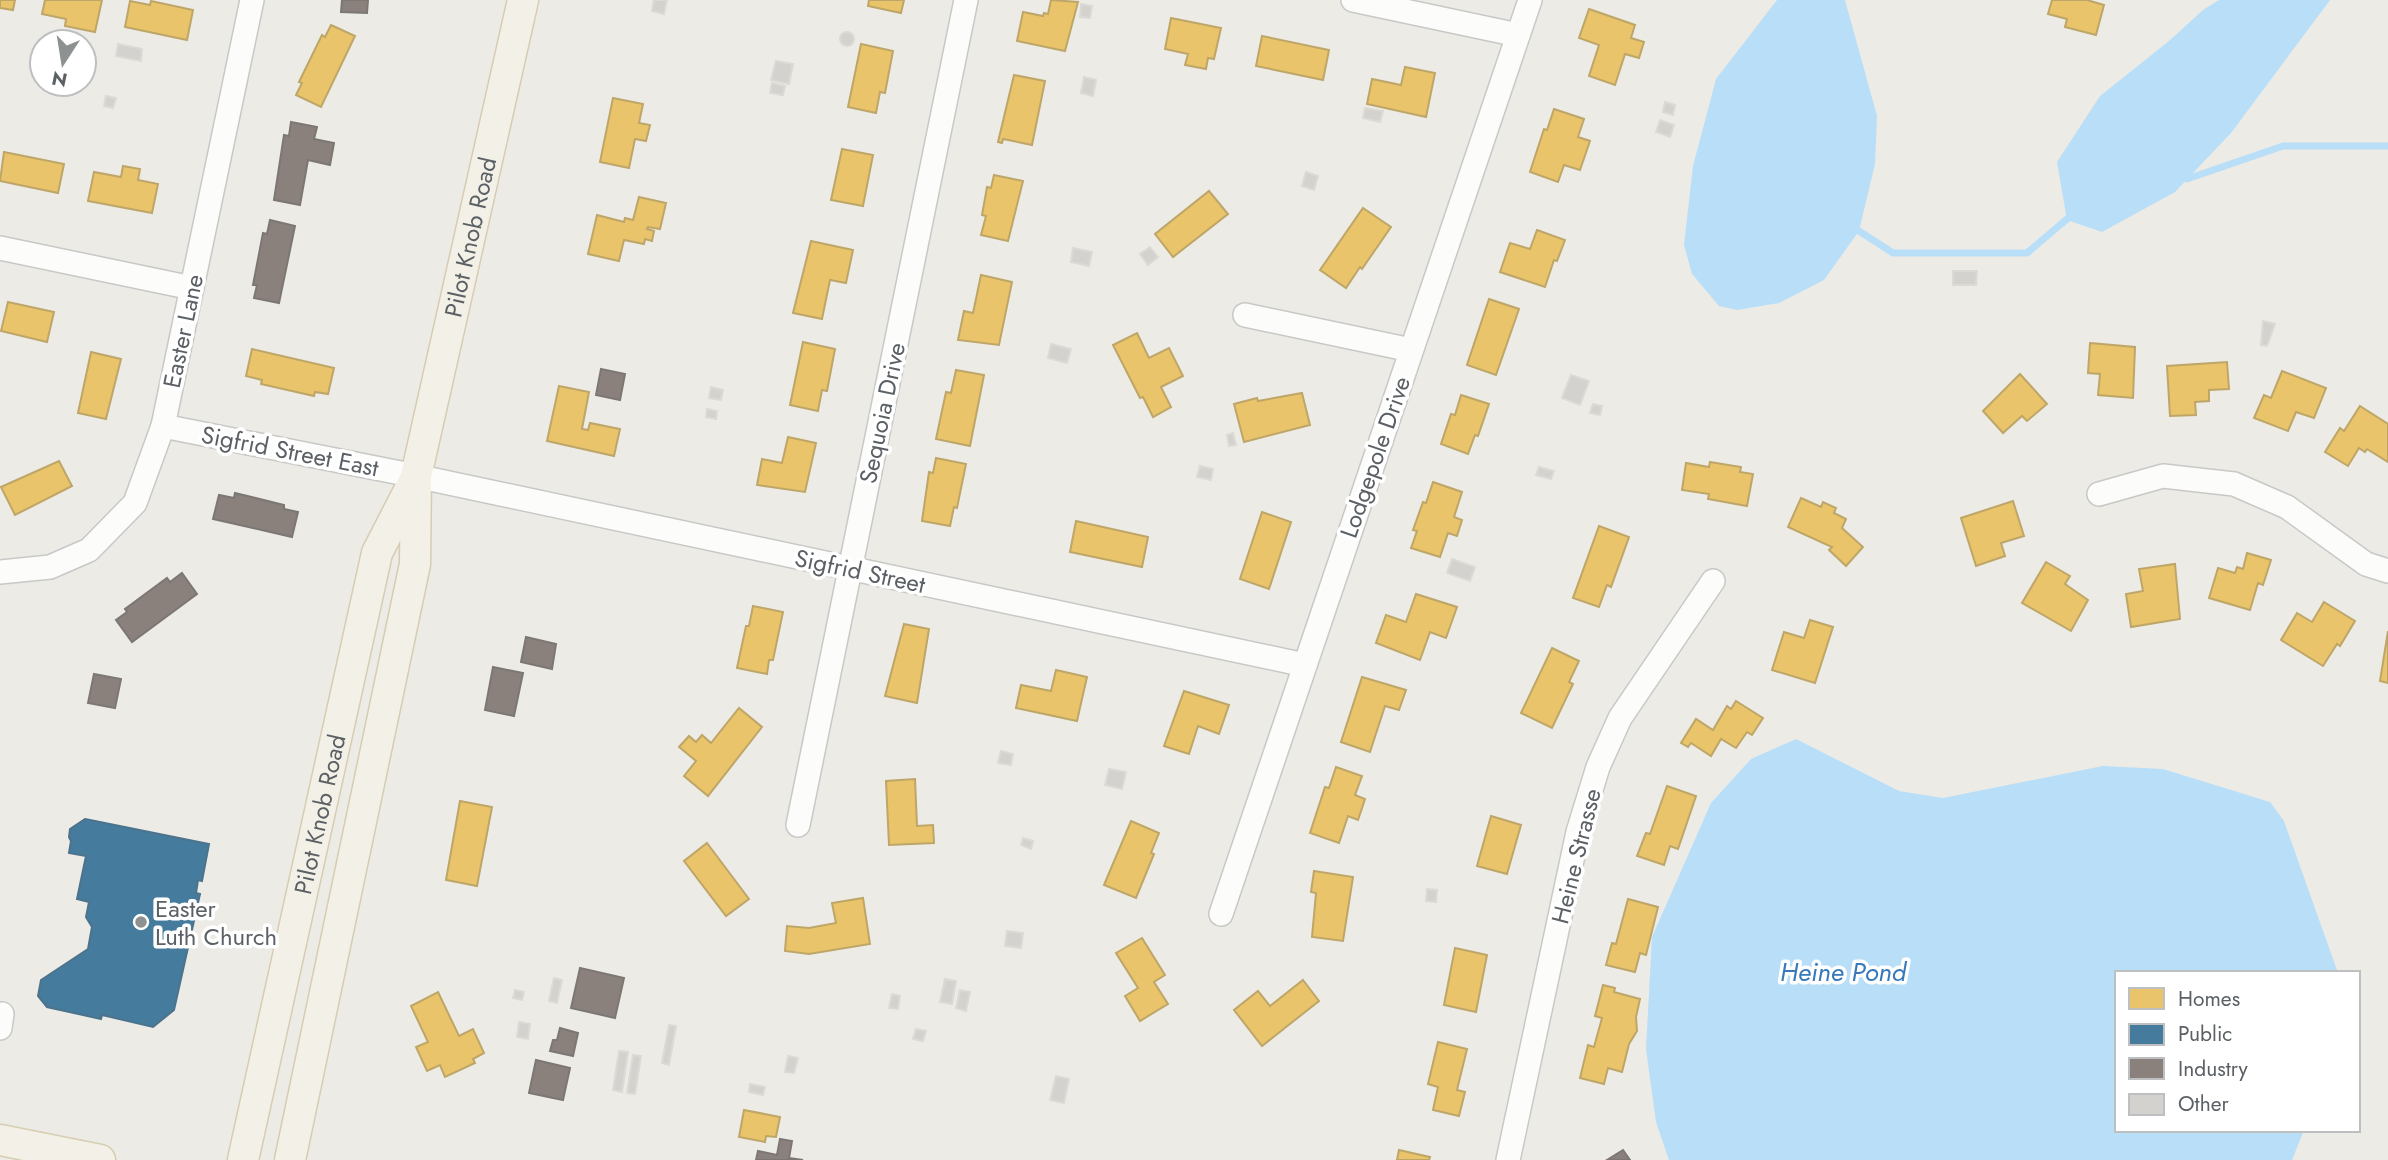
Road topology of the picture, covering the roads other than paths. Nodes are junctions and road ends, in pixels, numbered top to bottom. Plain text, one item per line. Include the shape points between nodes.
1 (252, 0) edge
2 (523, 0) edge
3 (966, 0) edge
4 (1353, 0) edge
5 (1530, 0) edge
6 (1518, 35) junction
7 (0, 248) edge
8 (192, 288) junction
9 (1245, 315) dead end
10 (1411, 350) junction
11 (163, 426) junction
12 (416, 476) junction
13 (2099, 494) dead end
14 (850, 569) junction
15 (2388, 571) edge
16 (0, 572) edge
17 (1713, 582) dead end
18 (1305, 665) junction
19 (798, 825) dead end
20 (1221, 914) dead end
21 (0, 1140) edge
22 (100, 1160) edge
23 (243, 1160) edge
24 (290, 1160) edge
25 (1508, 1160) edge

1 - 8 street, Easter Lane
2 - 12 main road, Pilot Knob Road
3 - 14 street, Sequoia Drive
4 - 6 street
5 - 6 street, Lodgepole Drive
6 - 10 street, Lodgepole Drive
7 - 8 street
8 - 11 street, Easter Lane
9 - 10 street
10 - 18 street, Lodgepole Drive
11 - 12 street, Sigfrid Street East
11 - 16 street, Easter Lane via 135,503 89,550 50,567
12 - 14 street, Sigfrid Street
12 - 23 main road, Pilot Knob Road via 377,553
12 - 24 main road, Pilot Knob Road via 415,564
13 - 15 street via 2163,476 2234,484 2287,507 2366,564
14 - 18 street, Sigfrid Street
14 - 19 street, Sequoia Drive
17 - 25 street, Heine Strasse via 1619,718 1598,767 1578,832
18 - 20 street, Lodgepole Drive
21 - 22 main road

